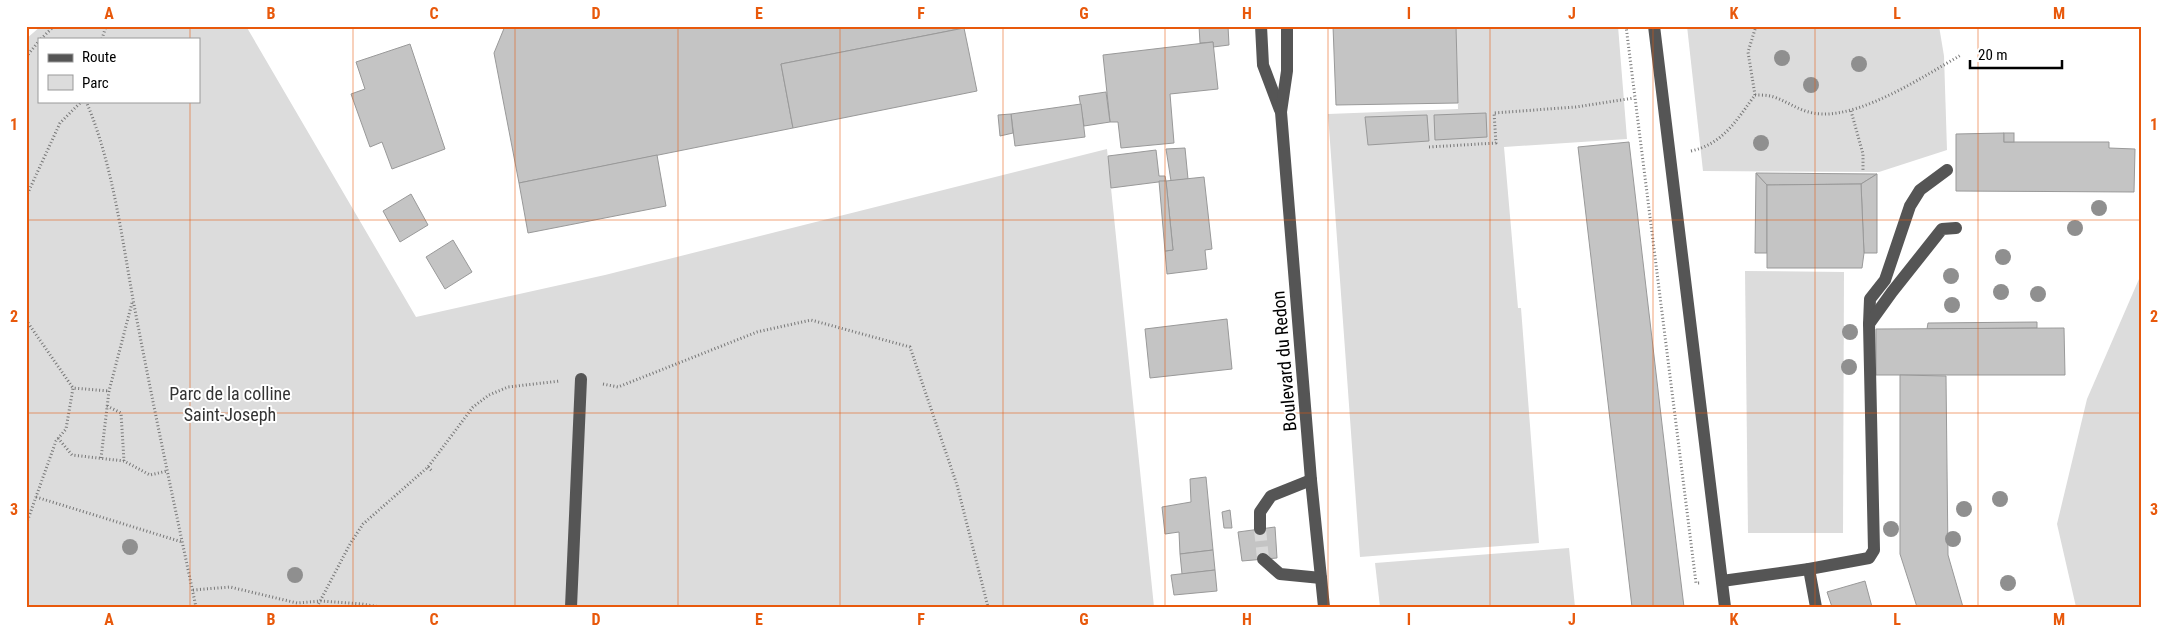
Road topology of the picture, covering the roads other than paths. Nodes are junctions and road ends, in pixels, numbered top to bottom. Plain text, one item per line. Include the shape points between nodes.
1 (1260, 26) edge
2 (1287, 26) edge
3 (1654, 26) edge
4 (1281, 112) junction
5 (1946, 170) dead end
6 (1956, 228) dead end
7 (1869, 324) junction
8 (581, 379) road end
9 (1311, 480) junction
10 (1260, 529) tunnel mouth
11 (1264, 559) dead end
12 (1809, 569) junction
13 (1321, 578) junction
14 (1722, 581) junction
15 (571, 607) edge
16 (1324, 607) edge
17 (1725, 607) edge
18 (1816, 607) edge

1 - 4 street, Boulevard du Redon via 1263,65
2 - 4 street, Boulevard du Redon via 1287,71
3 - 14 street
4 - 9 street, Boulevard du Redon
5 - 7 street via 1920,190 1910,206 1885,280 1870,299
6 - 7 street via 1942,230
7 - 12 street via 1874,550 1869,558
8 - 15 street
9 - 10 street via 1271,496 1260,512
9 - 13 street, Boulevard du Redon
11 - 13 street via 1280,574
12 - 14 street
12 - 18 street
13 - 16 street, Boulevard du Redon
14 - 17 street

